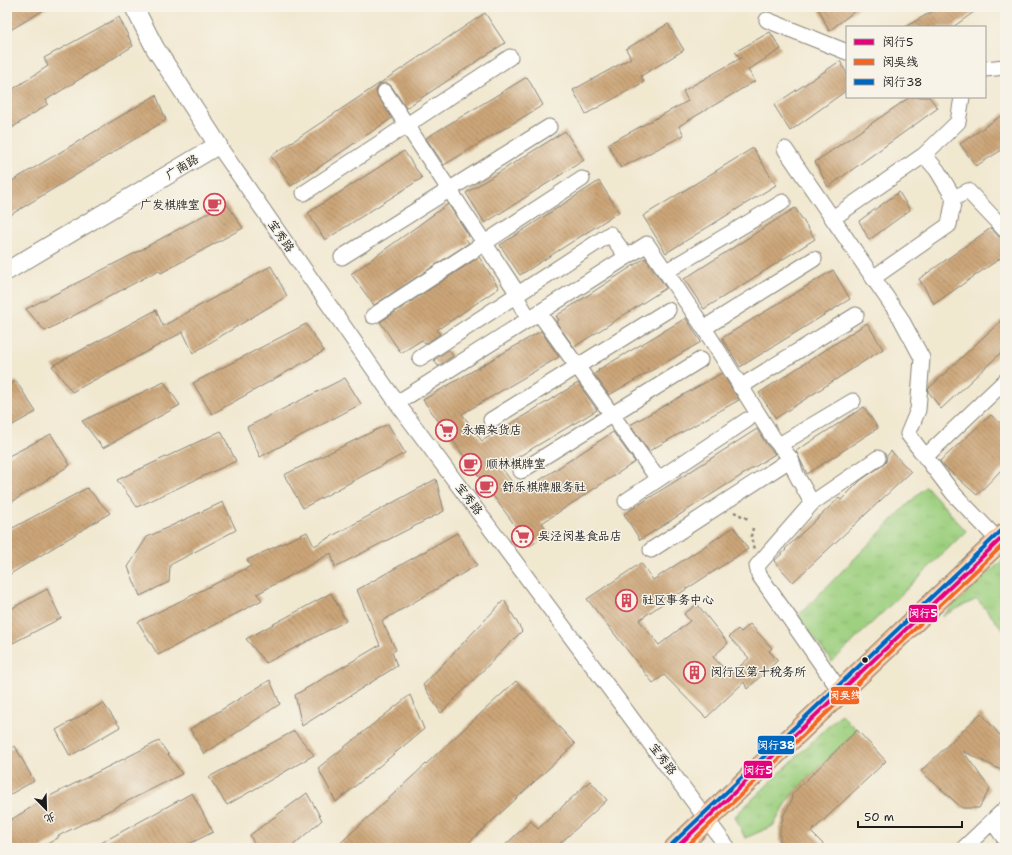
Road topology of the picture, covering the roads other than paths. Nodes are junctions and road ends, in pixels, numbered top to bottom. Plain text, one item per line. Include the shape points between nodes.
1 (134, 7) edge
2 (767, 20) dead end
3 (846, 52) edge
4 (510, 57) dead end
5 (1005, 67) edge
6 (986, 69) edge
7 (385, 92) dead end
8 (962, 98) edge
9 (407, 126) junction
10 (549, 127) dead end
11 (218, 145) junction
12 (785, 149) dead end
13 (924, 155) junction
14 (582, 179) dead end
15 (449, 190) junction
16 (304, 193) dead end
17 (954, 198) junction
18 (783, 202) dead end
19 (832, 218) junction
20 (1005, 230) edge
21 (484, 243) junction
22 (342, 257) dead end
23 (627, 257) junction
24 (814, 259) dead end
25 (7, 271) edge
26 (665, 272) junction
27 (873, 278) junction
28 (516, 295) junction
29 (668, 310) dead end
30 (856, 315) dead end
31 (373, 316) dead end
32 (534, 316) junction
33 (704, 328) junction
34 (420, 358) dead end
35 (700, 360) dead end
36 (576, 366) junction
37 (1005, 381) edge
38 (740, 387) junction
39 (853, 401) dead end
40 (397, 403) junction
41 (611, 415) junction
42 (491, 420) dead end
43 (747, 420) dead end
44 (779, 445) junction
45 (925, 457) junction
46 (878, 458) dead end
47 (791, 459) junction
48 (521, 471) dead end
49 (658, 479) junction
50 (626, 501) dead end
51 (812, 503) junction
52 (1002, 538) edge
53 (651, 550) dead end
54 (841, 692) junction
55 (1005, 809) edge
56 (707, 819) junction
57 (992, 821) junction
58 (1005, 839) edge
59 (676, 848) edge
60 (728, 848) edge
61 (964, 848) edge

1 - 11 street via 155,48
2 - 3 street
4 - 9 street
5 - 6 street
7 - 9 street
8 - 13 street via 958,122
9 - 15 street
9 - 16 street
10 - 15 street
11 - 25 street, 广南路
11 - 40 street, 宝秀路
12 - 19 street
13 - 17 street via 937,170
13 - 19 street
14 - 21 street
15 - 21 street
15 - 22 street
17 - 20 street via 968,191
17 - 27 street via 949,225
18 - 26 street
19 - 27 street
21 - 28 street
21 - 31 street
23 - 26 street via 647,244
23 - 28 street via 610,234
23 - 32 street
24 - 33 street
26 - 33 street
27 - 45 street via 900,317 922,358 918,410 908,434
28 - 32 street
28 - 34 street
29 - 36 street
30 - 38 street
32 - 36 street
32 - 40 street
33 - 38 street
35 - 41 street
36 - 41 street
36 - 42 street
37 - 45 street
38 - 44 street
39 - 44 street
40 - 56 street, 宝秀路
41 - 48 street
41 - 49 street
43 - 49 street
44 - 47 street
45 - 52 street via 953,493
46 - 51 street
47 - 51 street
47 - 53 street
49 - 50 street
51 - 54 street via 757,566 759,575
52 - 54 main road
54 - 56 main road
55 - 57 street
56 - 59 main road
56 - 60 street, 宝秀路
57 - 58 street
57 - 61 street

